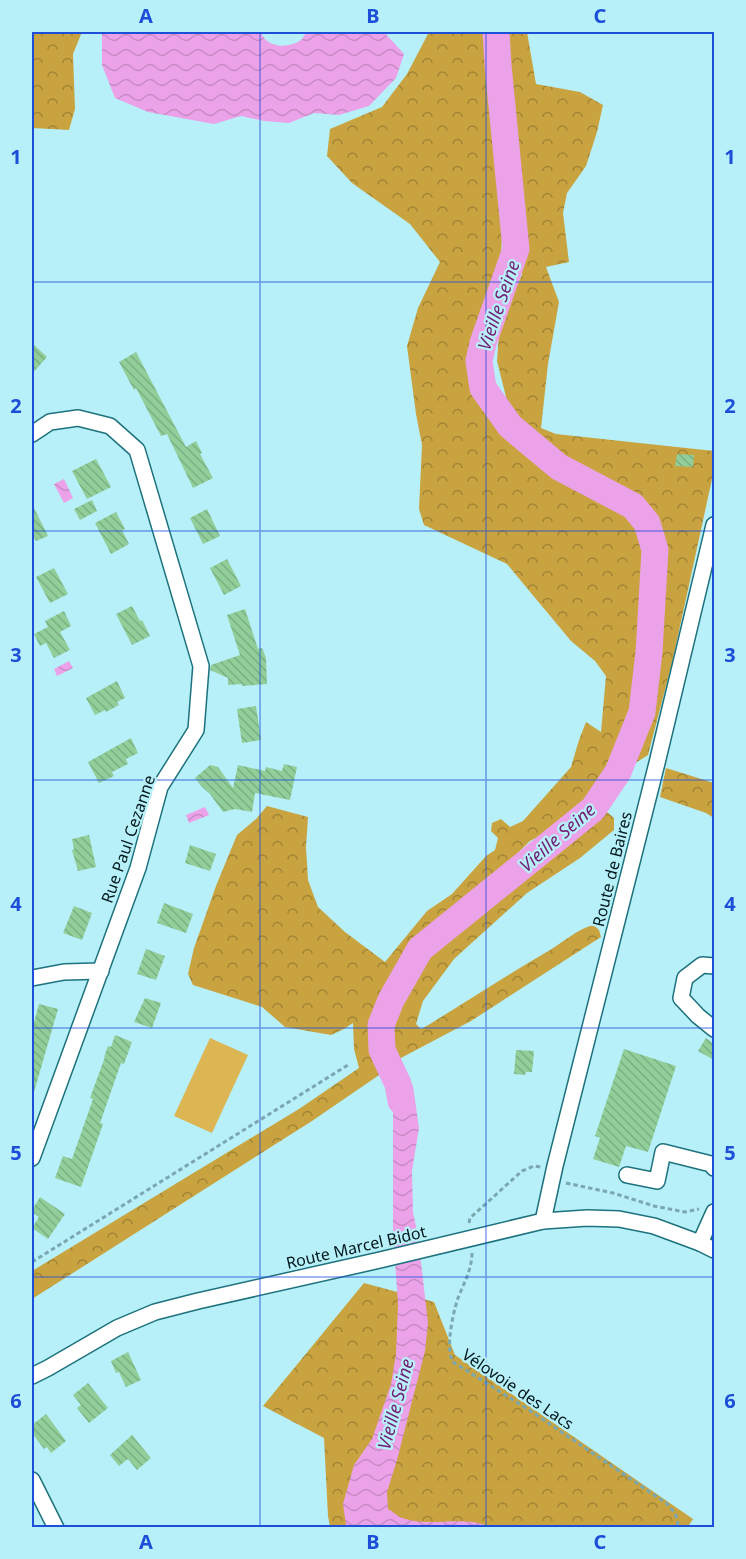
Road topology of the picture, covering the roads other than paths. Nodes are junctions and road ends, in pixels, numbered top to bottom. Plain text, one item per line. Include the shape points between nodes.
1 (32, 434) edge
2 (714, 525) edge
3 (714, 966) edge
4 (101, 971) junction
5 (32, 978) edge
6 (714, 1029) edge
7 (32, 1158) edge
8 (714, 1168) edge
9 (627, 1175) dead end
10 (709, 1210) edge
11 (543, 1221) junction
12 (700, 1243) junction
13 (714, 1250) edge
14 (32, 1376) edge
15 (32, 1480) edge
16 (57, 1527) edge

1 - 4 street, Rue Paul Cezanne via 50,422 78,418 110,426 137,450 201,666 195,730 160,787 138,868
2 - 11 street, Route de Baires
3 - 6 street via 702,965 685,978 681,998
4 - 5 street
4 - 7 street, Rue Paul Cezanne
8 - 9 street via 663,1152 657,1181
10 - 12 street
11 - 12 street, Route Marcel Bidot via 619,1219 654,1226
11 - 14 street, Route Marcel Bidot via 155,1312 117,1328
12 - 13 street, Route Marcel Bidot
15 - 16 street

